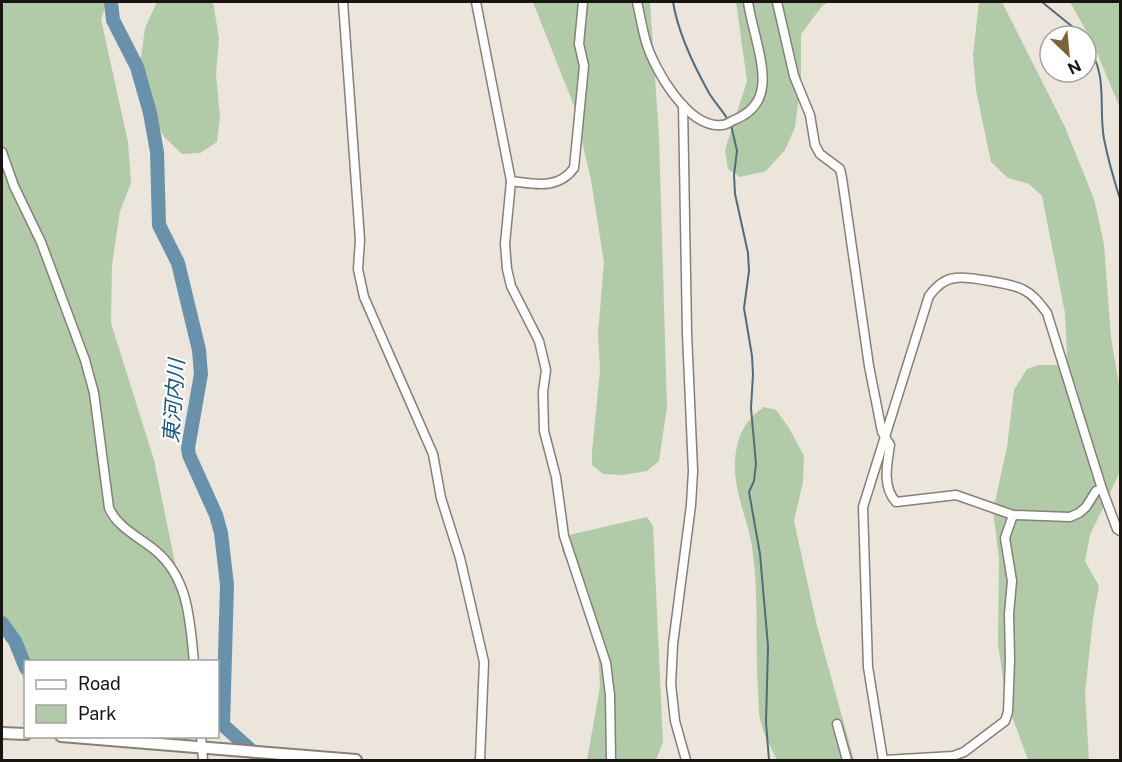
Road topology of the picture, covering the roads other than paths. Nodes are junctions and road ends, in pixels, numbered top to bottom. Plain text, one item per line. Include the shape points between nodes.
1 (343, 2) edge
2 (476, 2) edge
3 (583, 2) edge
4 (637, 2) edge
5 (748, 2) edge
6 (777, 2) edge
7 (683, 105) junction
8 (2, 152) edge
9 (511, 181) junction
10 (886, 436) junction
11 (1102, 489) junction
12 (1013, 515) junction
13 (1120, 531) edge
14 (194, 660) edge
15 (837, 724) dead end
16 (2, 733) edge
17 (24, 734) edge
18 (108, 738) edge
19 (201, 742) edge
20 (203, 760) edge
21 (356, 760) edge
22 (480, 760) edge
23 (611, 760) edge
24 (686, 760) edge
25 (847, 760) edge
26 (884, 760) edge

1 - 22 street via 360,240 359,281 433,454 441,498 460,558 484,662
2 - 9 street
3 - 9 street via 579,44 584,66 574,168 568,177 545,186
4 - 7 street via 658,70
5 - 7 street via 762,70 760,97 745,115 722,125 695,117
6 - 10 street via 794,76 810,115 814,145 840,169 868,366
7 - 24 street via 693,471 671,684 675,721
8 - 14 street via 85,360 94,393 108,508 114,519 158,552 170,566 184,592
9 - 23 street via 505,244 507,269 511,286 539,341 546,370 544,431 556,477 564,536 606,663
10 - 11 street via 934,289 956,278 1015,285 1037,299 1047,313
10 - 12 street via 891,445 888,487 896,502 956,495
10 - 26 street via 863,507 868,667
11 - 12 street via 1070,517
11 - 13 street
12 - 26 street via 1005,538 1012,581 1005,722 953,756
15 - 25 street
16 - 17 street
18 - 19 street
19 - 20 street
19 - 21 street

